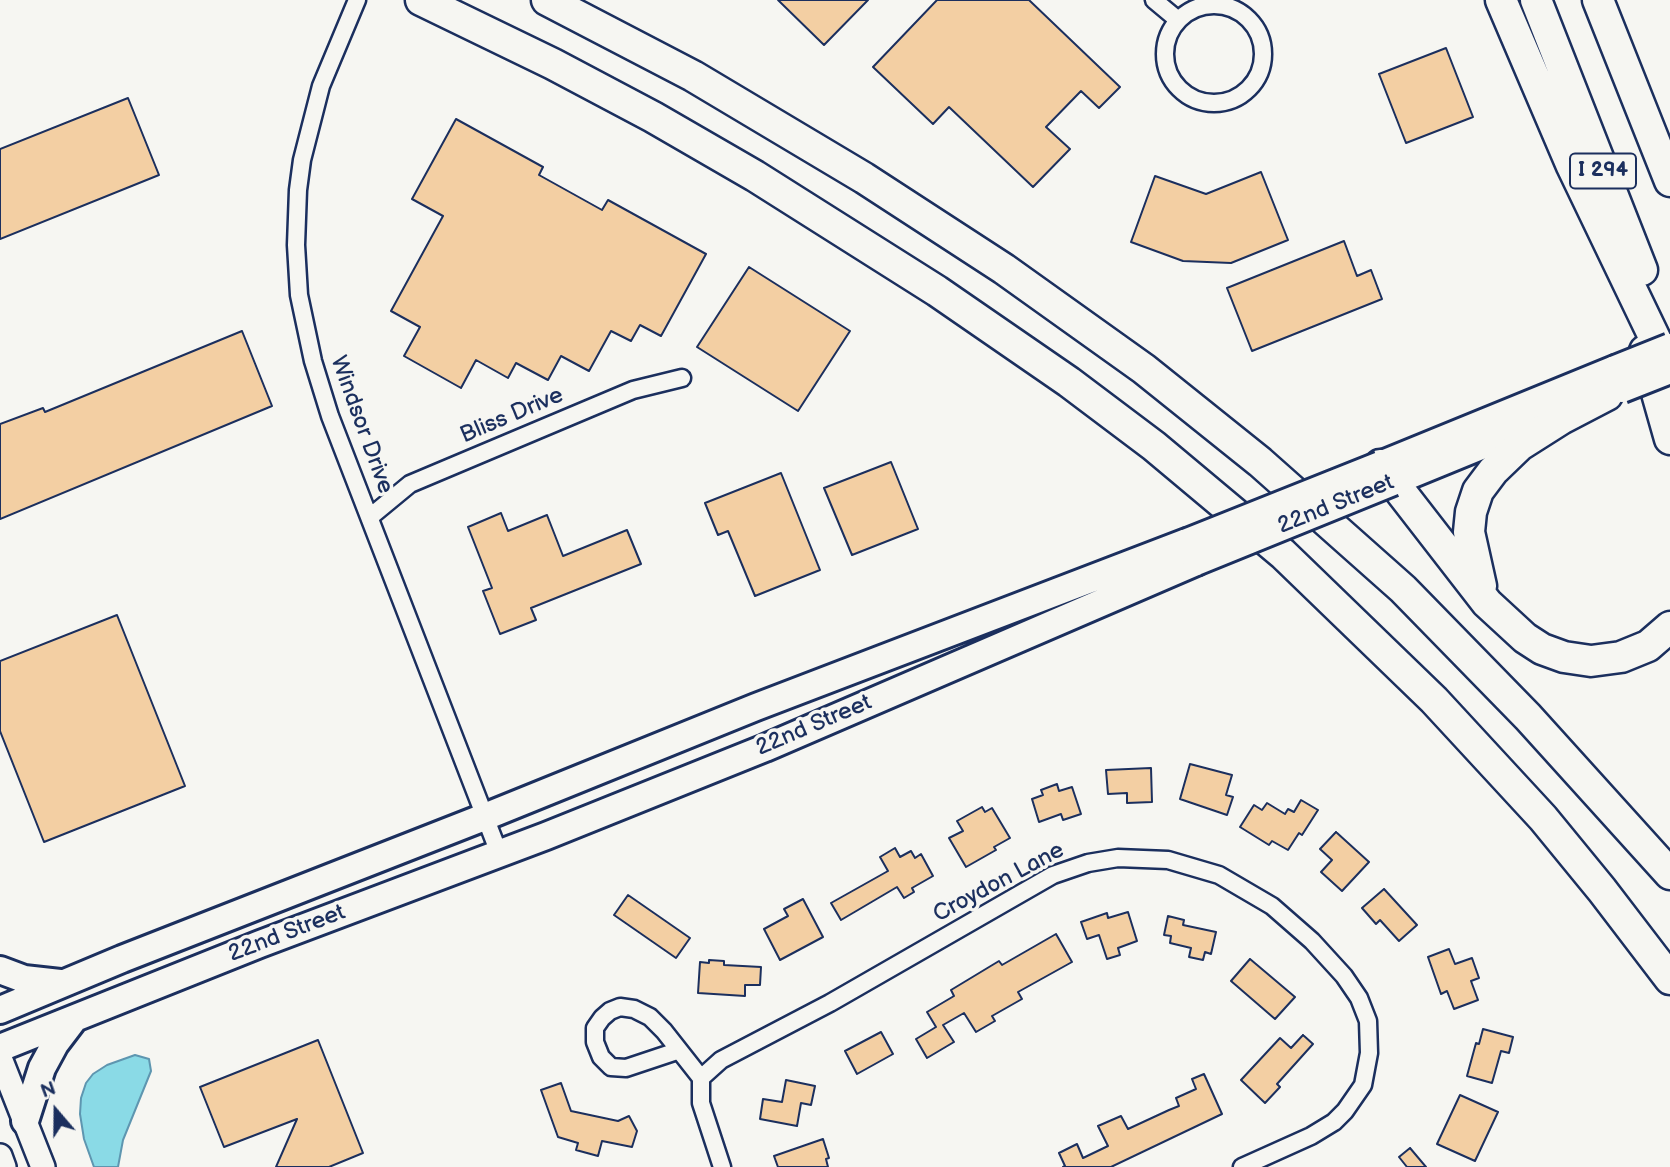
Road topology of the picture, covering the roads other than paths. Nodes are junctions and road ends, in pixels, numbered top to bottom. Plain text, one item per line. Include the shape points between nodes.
1 (357, 0) edge
2 (421, 0) edge
3 (547, 0) edge
4 (1154, 0) edge
5 (1501, 0) edge
6 (1536, 0) edge
7 (1598, 0) edge
8 (1613, 0) edge
9 (1178, 20) junction
10 (1651, 133) junction
11 (1670, 181) edge
12 (1613, 251) junction
13 (1670, 345) edge
14 (1670, 370) edge
15 (682, 378) dead end
16 (1614, 384) junction
17 (1670, 439) edge
18 (1387, 474) junction
19 (370, 517) junction
20 (1191, 552) junction
21 (1487, 603) junction
22 (1670, 627) edge
23 (487, 816) junction
24 (499, 852) junction
25 (1670, 874) edge
26 (0, 970) edge
27 (1670, 979) edge
28 (61, 984) junction
29 (0, 1010) edge
30 (75, 1018) junction
31 (0, 1048) edge
32 (677, 1051) junction
33 (0, 1058) edge
34 (701, 1079) junction
35 (25, 1121) junction
36 (0, 1156) edge
37 (4, 1167) edge
38 (43, 1167) edge
39 (722, 1167) edge
40 (1242, 1167) edge

1 - 19 street, Windsor Drive via 321,86 304,150 296,214 297,271 313,360
2 - 27 highway via 553,64 765,182 937,290 1154,446 1314,582 1434,699 1558,837
3 - 25 highway via 693,76 864,178 1004,269 1144,369 1280,479 1403,589 1528,717
4 - 9 street
5 - 12 highway
6 - 13 highway, I 294
7 - 10 highway, I 294
8 - 10 highway
9 - 9 street via 1169,33 1165,62 1184,93 1205,102 1222,102 1251,85 1263,54 1255,27 1245,16 1232,8 1210,5
10 - 11 highway, I 294
12 - 14 highway
12 - 17 highway
13 - 16 main road, bridge
14 - 16 main road, bridge
15 - 19 street, Bliss Drive via 633,390 410,484
16 - 18 main road, 22nd Street
16 - 21 highway via 1520,445 1478,491 1469,532
18 - 20 main road, 22nd Street, bridge
18 - 21 highway
19 - 23 street, Windsor Drive
20 - 23 main road, 22nd Street via 756,707
20 - 24 main road, 22nd Street via 765,748
21 - 22 highway via 1542,649 1591,661 1621,657 1648,646
23 - 24 street, Windsor Drive
23 - 28 main road, 22nd Street
24 - 30 main road, 22nd Street
26 - 28 main road
28 - 29 main road, 22nd Street
30 - 31 main road, 22nd Street
30 - 35 main road via 43,1068
32 - 32 street via 650,1017 634,1009 610,1011 595,1028 601,1057 611,1067 626,1068
32 - 34 street
33 - 35 main road
34 - 39 street via 701,1103
34 - 40 street, Croydon Lane via 720,1060 830,1003 1053,875 1118,858 1168,860 1219,875 1272,906 1312,940 1344,976 1368,1021 1363,1085 1345,1111 1311,1136
35 - 38 main road
36 - 37 main road

